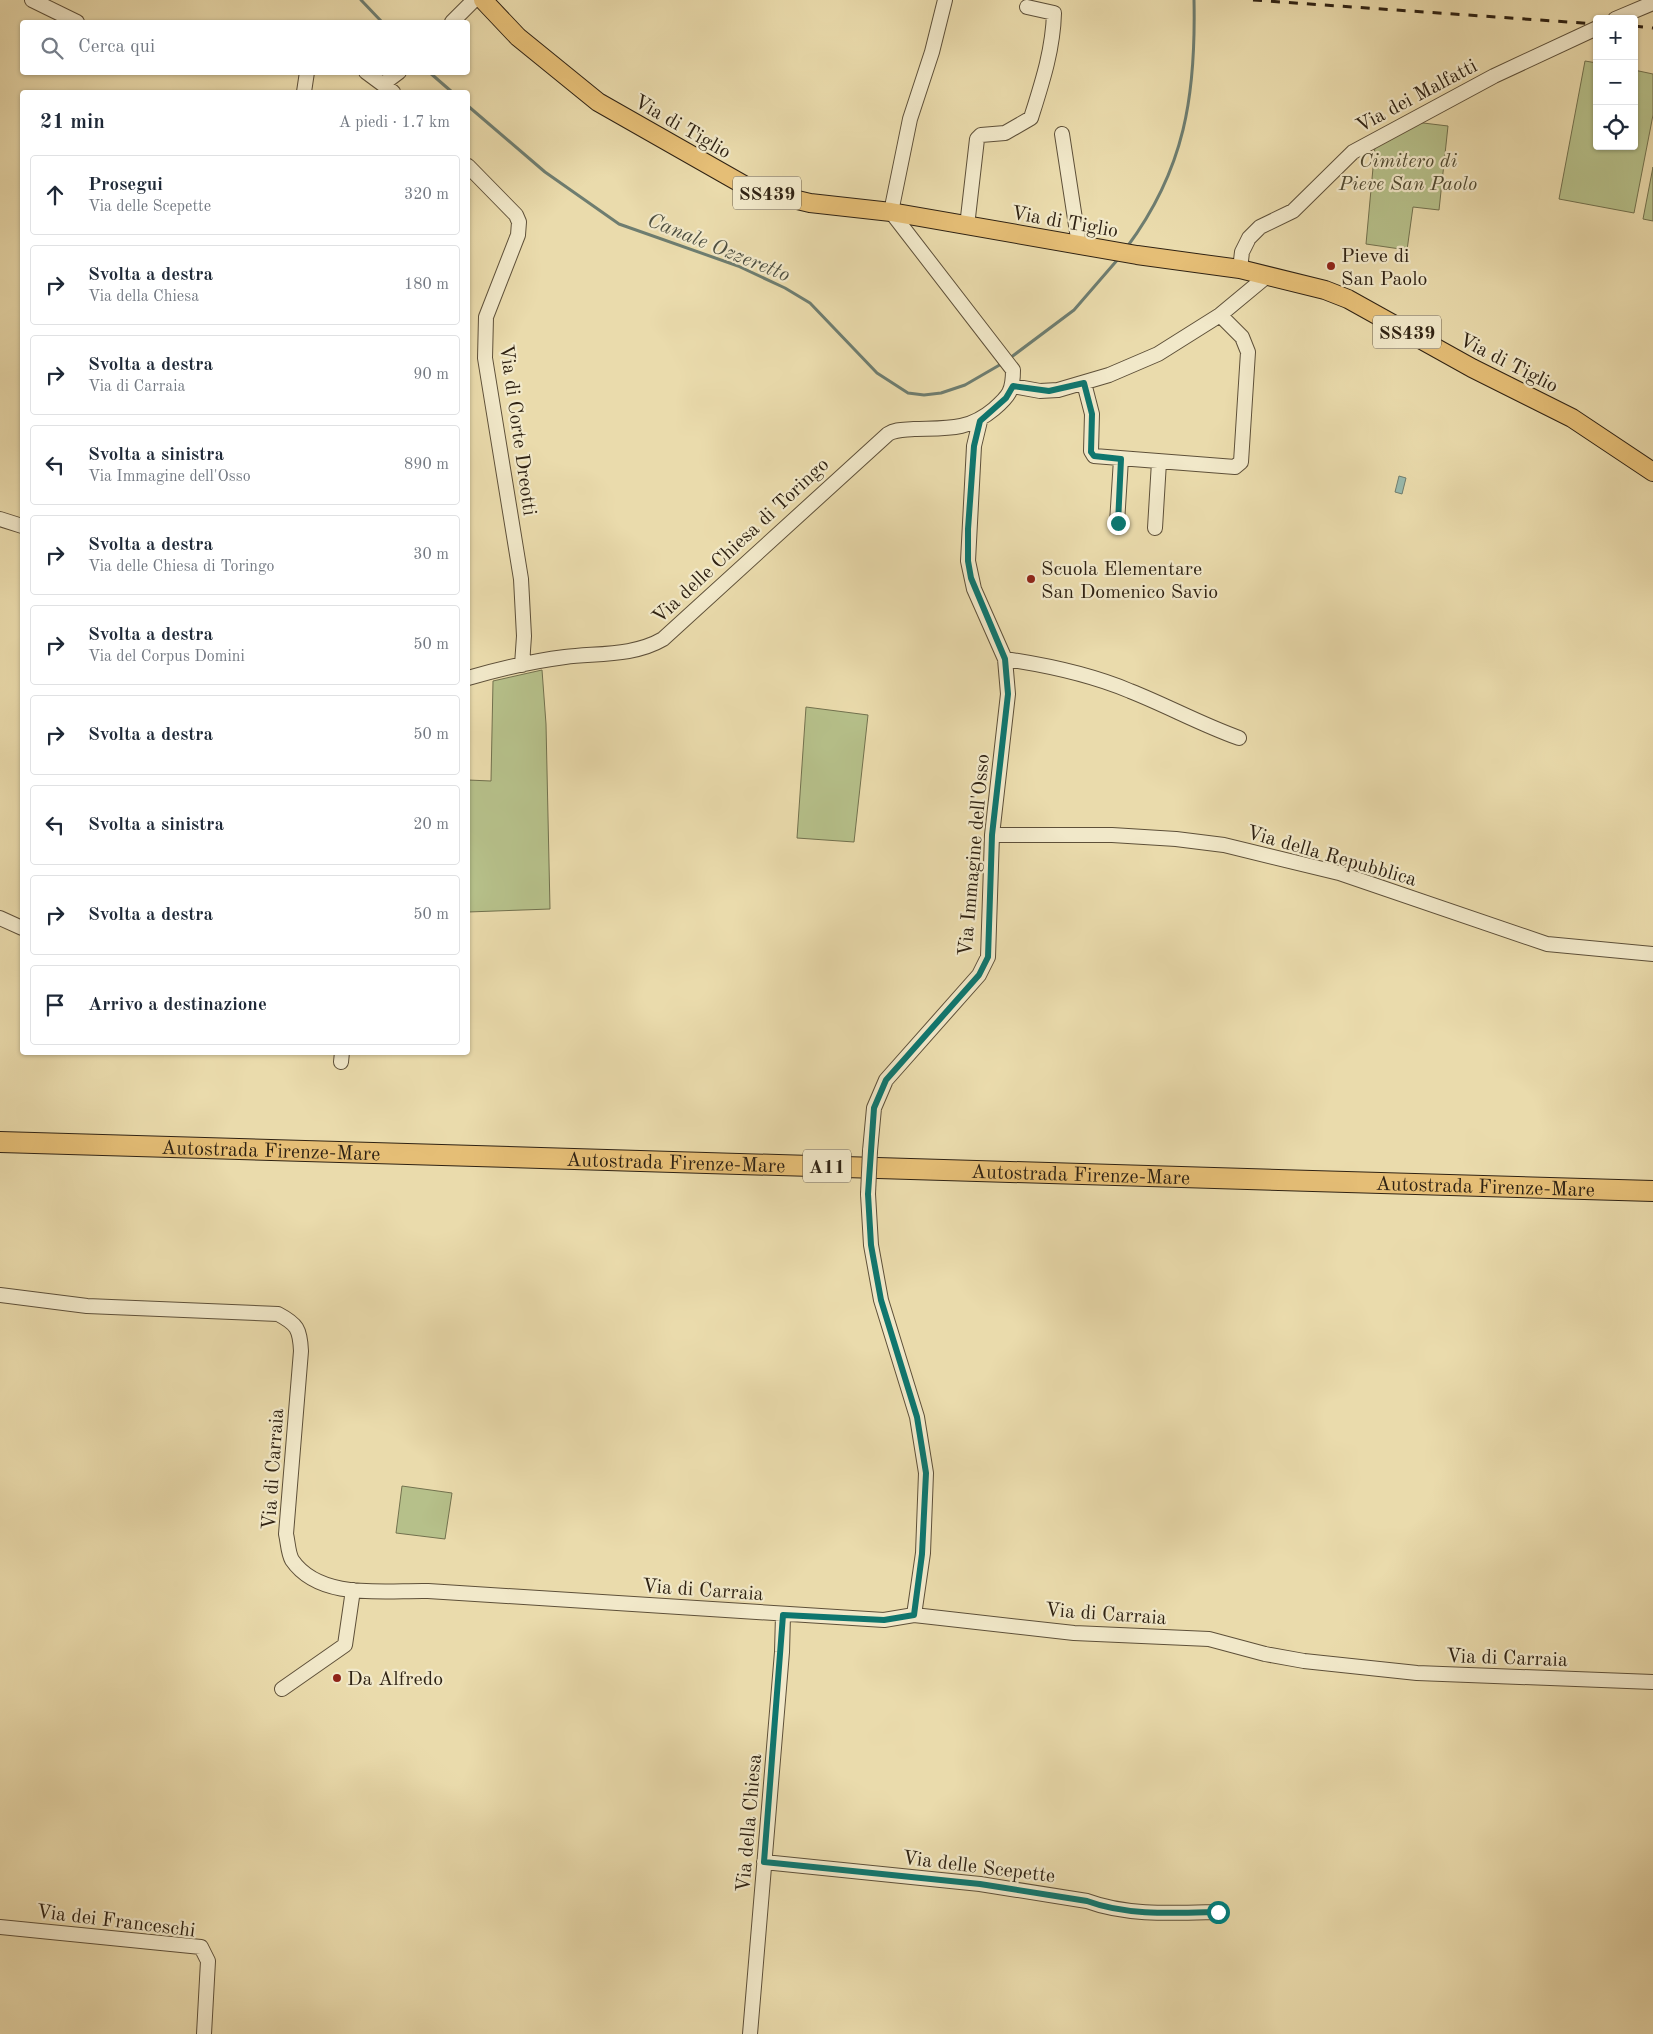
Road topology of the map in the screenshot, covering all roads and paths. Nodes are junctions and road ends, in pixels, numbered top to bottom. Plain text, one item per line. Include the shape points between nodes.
1 (32, 0) edge
2 (474, 0) edge
3 (484, 0) edge
4 (945, 0) edge
5 (1653, 3) edge
6 (1027, 6) dead end
7 (1624, 15) edge
8 (73, 20) edge
9 (454, 20) edge
10 (1593, 30) edge
11 (307, 75) edge
12 (370, 75) edge
13 (398, 75) edge
14 (388, 88) edge
15 (304, 90) edge
16 (1062, 134) dead end
17 (470, 168) edge
18 (891, 212) junction
19 (967, 226) junction
20 (1078, 245) junction
21 (1240, 269) junction
22 (1267, 276) junction
23 (1220, 315) junction
24 (1084, 383) junction
25 (1013, 386) junction
26 (980, 421) junction
27 (1121, 459) junction
28 (1159, 462) junction
29 (1653, 472) edge
30 (0, 519) edge
31 (1118, 523) dead end
32 (20, 525) edge
33 (1155, 528) dead end
34 (1005, 659) junction
35 (522, 665) junction
36 (470, 678) edge
37 (1239, 738) dead end
38 (992, 835) junction
39 (0, 918) edge
40 (20, 927) edge
41 (1653, 954) edge
42 (0, 1142) edge
43 (0, 1155) edge
44 (1653, 1191) edge
45 (1653, 1204) edge
46 (0, 1295) edge
47 (353, 1590) junction
48 (783, 1615) junction
49 (914, 1615) junction
50 (1653, 1682) edge
51 (282, 1689) dead end
52 (764, 1862) junction
53 (1218, 1912) dead end
54 (0, 1927) edge
55 (204, 2034) edge
56 (750, 2034) edge

1 - 8 street
2 - 9 street
3 - 18 main road, Via di Tiglio / SS439 via 518,37 598,102 751,189 810,203
4 - 18 street via 910,119
5 - 7 street
6 - 19 street via 1054,13 1053,41 1044,78 1031,118 1005,133 981,135 977,139
10 - 21 street, Via dei Malfatti via 1494,76 1354,152 1293,211 1260,227 1249,238 1242,252
11 - 15 street
12 - 14 street
13 - 14 street
16 - 20 street
17 - 35 street, Via di Corte Dreotti via 519,222 518,235 486,317 485,358 521,579
18 - 19 main road, Via di Tiglio / SS439
18 - 25 street via 999,349 1013,370
19 - 20 main road, Via di Tiglio / SS439
20 - 21 main road, Via di Tiglio / SS439
21 - 22 main road, Via di Tiglio / SS439
22 - 23 street
22 - 29 main road, Via di Tiglio / SS439 via 1348,299 1472,368 1572,418
23 - 24 street via 1158,354
23 - 28 street via 1242,336 1248,352 1241,462 1235,467
24 - 25 street via 1049,391
24 - 27 street via 1092,414 1091,452 1094,456
25 - 26 street, Via delle Chiesa di Toringo via 1006,398
26 - 34 street, Via Immagine dell'Osso via 974,446 968,561 974,589
26 - 35 street, Via delle Chiesa di Toringo via 966,426 900,430 888,434 653,645 625,652 564,657
27 - 28 street
27 - 31 street
28 - 33 street
30 - 32 street
34 - 37 street via 1130,690 1201,725
34 - 38 street, Via Immagine dell'Osso via 1008,694
35 - 36 street, Via delle Chiesa di Toringo
38 - 41 street, Via della Repubblica via 1112,835 1224,845 1338,873 1540,942
38 - 49 street, Via Immagine dell'Osso, bridge via 988,957 979,975 886,1080 874,1108 868,1194 871,1245 881,1300 917,1417 926,1473 922,1554
39 - 40 street
42 - 44 highway, Autostrada Firenze-Mare / A11
43 - 45 highway, Autostrada Firenze-Mare / A11
46 - 47 street, Via di Carraia via 87,1306 278,1314 291,1321 300,1333 301,1351 286,1534 291,1558 304,1574 330,1586
47 - 48 street, Via di Carraia via 448,1592
47 - 51 street via 346,1645
48 - 49 street, Via di Carraia via 884,1620
48 - 52 street, Via della Chiesa
49 - 50 street, Via di Carraia via 1074,1633 1209,1639 1304,1661 1417,1673
52 - 53 street, Via delle Scepette via 980,1884 1087,1901 1100,1906 1163,1913
52 - 56 street, Via della Chiesa
54 - 55 street, Via dei Franceschi via 201,1947 208,1960

